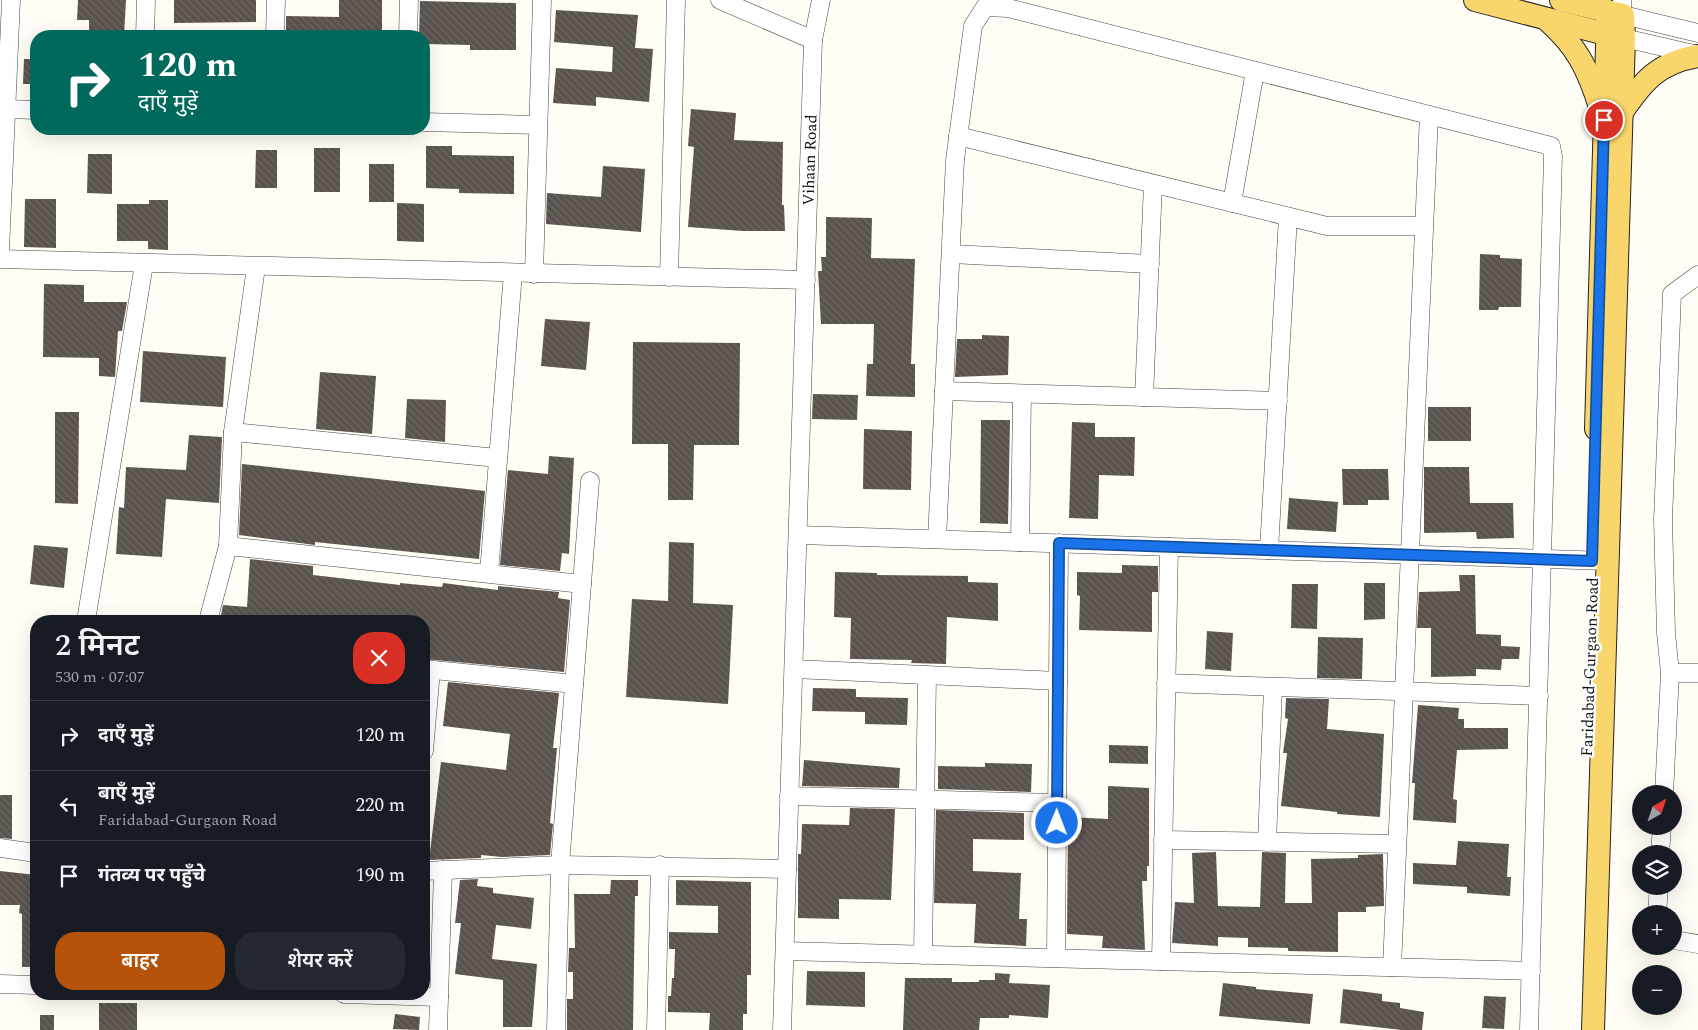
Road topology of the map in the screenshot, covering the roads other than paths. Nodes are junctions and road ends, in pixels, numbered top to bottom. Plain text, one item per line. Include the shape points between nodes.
1 (10, 0) edge
2 (146, 0) edge
3 (276, 0) edge
4 (409, 0) edge
5 (542, 0) edge
6 (676, 0) edge
7 (720, 0) edge
8 (820, 0) edge
9 (1475, 0) edge
10 (1561, 0) edge
11 (1618, 9) edge
12 (1545, 18) junction
13 (145, 30) edge
14 (275, 30) edge
15 (408, 30) edge
16 (1698, 33) edge
17 (1616, 37) junction
18 (813, 40) junction
19 (1698, 56) edge
20 (4, 68) edge
21 (1255, 71) junction
22 (6, 109) junction
23 (30, 110) edge
24 (1429, 116) junction
25 (1613, 116) junction
26 (430, 122) edge
27 (538, 125) junction
28 (958, 136) junction
29 (1153, 184) junction
30 (1232, 203) junction
31 (1288, 217) junction
32 (1424, 226) junction
33 (0, 250) edge
34 (951, 254) junction
35 (0, 259) edge
36 (144, 264) junction
37 (1150, 264) junction
38 (256, 267) junction
39 (514, 273) junction
40 (534, 274) junction
41 (1698, 275) edge
42 (669, 277) junction
43 (806, 280) junction
44 (944, 392) junction
45 (1022, 394) junction
46 (1144, 397) junction
47 (1278, 401) junction
48 (233, 432) junction
49 (497, 458) junction
50 (590, 481) dead end
51 (798, 535) junction
52 (937, 539) junction
53 (1020, 542) junction
54 (1059, 543) junction
55 (228, 546) junction
56 (1169, 547) junction
57 (1269, 550) junction
58 (1410, 555) junction
59 (1543, 559) junction
60 (1600, 561) junction
61 (489, 573) junction
62 (582, 584) junction
63 (87, 615) edge
64 (210, 615) edge
65 (794, 669) junction
66 (430, 670) edge
67 (1698, 673) edge
68 (1670, 674) junction
69 (927, 675) junction
70 (1058, 681) junction
71 (1166, 683) junction
72 (574, 684) junction
73 (1273, 687) junction
74 (1405, 691) junction
75 (1538, 696) junction
76 (1664, 785) edge
77 (790, 796) junction
78 (925, 800) junction
79 (1058, 803) junction
80 (1163, 840) junction
81 (1267, 842) junction
82 (1397, 844) junction
83 (0, 848) edge
84 (30, 852) edge
85 (560, 865) junction
86 (660, 865) junction
87 (787, 869) junction
88 (442, 870) junction
89 (430, 871) edge
90 (1682, 941) edge
91 (1698, 944) edge
92 (785, 951) junction
93 (923, 955) junction
94 (1056, 958) junction
95 (1161, 961) junction
96 (1392, 967) junction
97 (1531, 971) junction
98 (0, 984) edge
99 (30, 985) edge
100 (430, 997) edge
101 (439, 997) junction
102 (438, 1030) edge
103 (556, 1030) edge
104 (656, 1030) edge
105 (782, 1030) edge
106 (1529, 1030) edge
107 (1578, 1030) edge
108 (1593, 1030) edge

1 - 20 street
2 - 13 street
3 - 14 street
4 - 15 street
5 - 27 street
6 - 42 street
7 - 18 street
8 - 18 street, Vihaan Road
9 - 12 main road
10 - 11 main road
11 - 16 street
11 - 17 main road, Faridabad-Gurgaon Road
12 - 17 main road
12 - 25 main road via 1578,53 1594,89
17 - 19 street
17 - 25 main road, Faridabad-Gurgaon Road
18 - 43 street, Vihaan Road
19 - 25 main road via 1666,64 1640,84
20 - 22 street
21 - 24 street
21 - 28 street via 1008,8 985,7 973,26
21 - 30 street
22 - 23 street
22 - 33 street
24 - 32 street
24 - 59 street via 1551,146
25 - 60 main road, Faridabad-Gurgaon Road
26 - 27 street
27 - 40 street
28 - 29 street
28 - 34 street
29 - 30 street
29 - 37 street
30 - 31 street
31 - 32 street via 1327,226
31 - 47 street
32 - 58 street
34 - 37 street
34 - 44 street
35 - 36 street
36 - 38 street
36 - 63 street
37 - 46 street
38 - 39 street
38 - 48 street
39 - 40 street
39 - 49 street
40 - 42 street
41 - 68 street via 1672,294 1663,520
42 - 43 street
43 - 51 street, Vihaan Road
44 - 45 street
44 - 52 street
45 - 46 street
45 - 53 street
46 - 47 street
47 - 57 street
48 - 49 street
48 - 55 street
49 - 61 street
50 - 62 street
51 - 52 street
51 - 65 street, Vihaan Road
52 - 53 street
53 - 54 street
54 - 56 street
54 - 70 street
55 - 61 street
55 - 64 street
56 - 57 street
56 - 71 street
57 - 58 street
58 - 59 street
58 - 74 street
59 - 60 street
59 - 75 street
60 - 107 main road, Faridabad-Gurgaon Road
60 - 108 main road, Faridabad-Gurgaon Road
61 - 62 street
62 - 72 street
65 - 69 street
65 - 77 street, Vihaan Road
66 - 72 street
67 - 68 street
68 - 76 street
69 - 70 street
69 - 78 street
70 - 79 street
71 - 73 street
71 - 80 street
72 - 85 street
73 - 74 street
73 - 81 street
74 - 75 street
74 - 82 street
75 - 97 street
77 - 78 street
77 - 87 street, Vihaan Road
78 - 79 street
78 - 93 street
79 - 94 street
80 - 81 street
80 - 95 street
81 - 82 street
82 - 96 street
83 - 84 street
85 - 86 street
85 - 88 street
85 - 103 street
86 - 87 street
86 - 104 street
87 - 92 street, Vihaan Road
88 - 89 street
88 - 101 street
90 - 91 street
92 - 93 street
92 - 105 street, Vihaan Road
93 - 94 street
94 - 95 street
95 - 96 street
96 - 97 street
97 - 106 street
98 - 99 street
100 - 101 street
101 - 102 street

